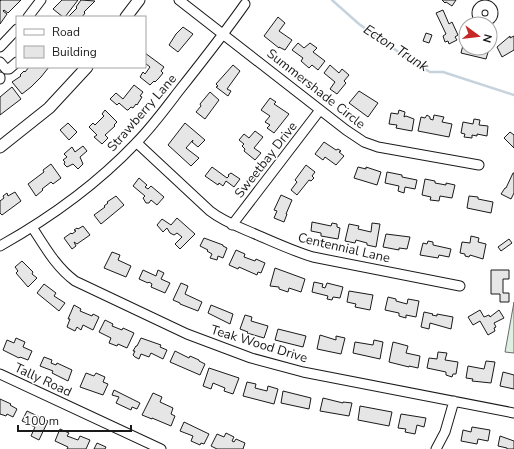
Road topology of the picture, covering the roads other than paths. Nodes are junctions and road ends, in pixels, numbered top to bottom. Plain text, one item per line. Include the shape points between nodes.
1 (41, 0) edge
2 (139, 0) edge
3 (179, 0) edge
4 (245, 4) dead end
5 (29, 16) edge
6 (127, 16) edge
7 (224, 34) junction
8 (15, 35) edge
9 (0, 47) edge
10 (0, 62) edge
11 (16, 63) edge
12 (86, 68) edge
13 (320, 110) junction
14 (137, 143) junction
15 (0, 147) edge
16 (479, 165) dead end
17 (232, 225) junction
18 (32, 227) junction
19 (0, 246) edge
20 (460, 286) dead end
21 (0, 374) edge
22 (454, 401) junction
23 (514, 413) edge
24 (161, 449) edge
25 (436, 449) edge

1 - 5 street
2 - 6 main road
3 - 7 street, Summershade Circle
4 - 7 street, Strawberry Lane
7 - 13 street, Summershade Circle
7 - 14 street, Strawberry Lane
8 - 9 street
10 - 11 street via 6,69
12 - 15 main road via 49,108
13 - 16 street, Summershade Circle via 355,137 369,144
13 - 17 street, Sweetbay Drive
14 - 17 street, Centennial Lane via 210,211
14 - 18 street, Strawberry Lane via 81,193
17 - 20 street, Centennial Lane via 313,257
18 - 19 street, Strawberry Lane
18 - 22 street, Teak Wood Drive via 55,263 75,281 210,343 286,368
21 - 24 street, Tally Road
22 - 23 street, Teak Wood Drive
22 - 25 street via 445,432

